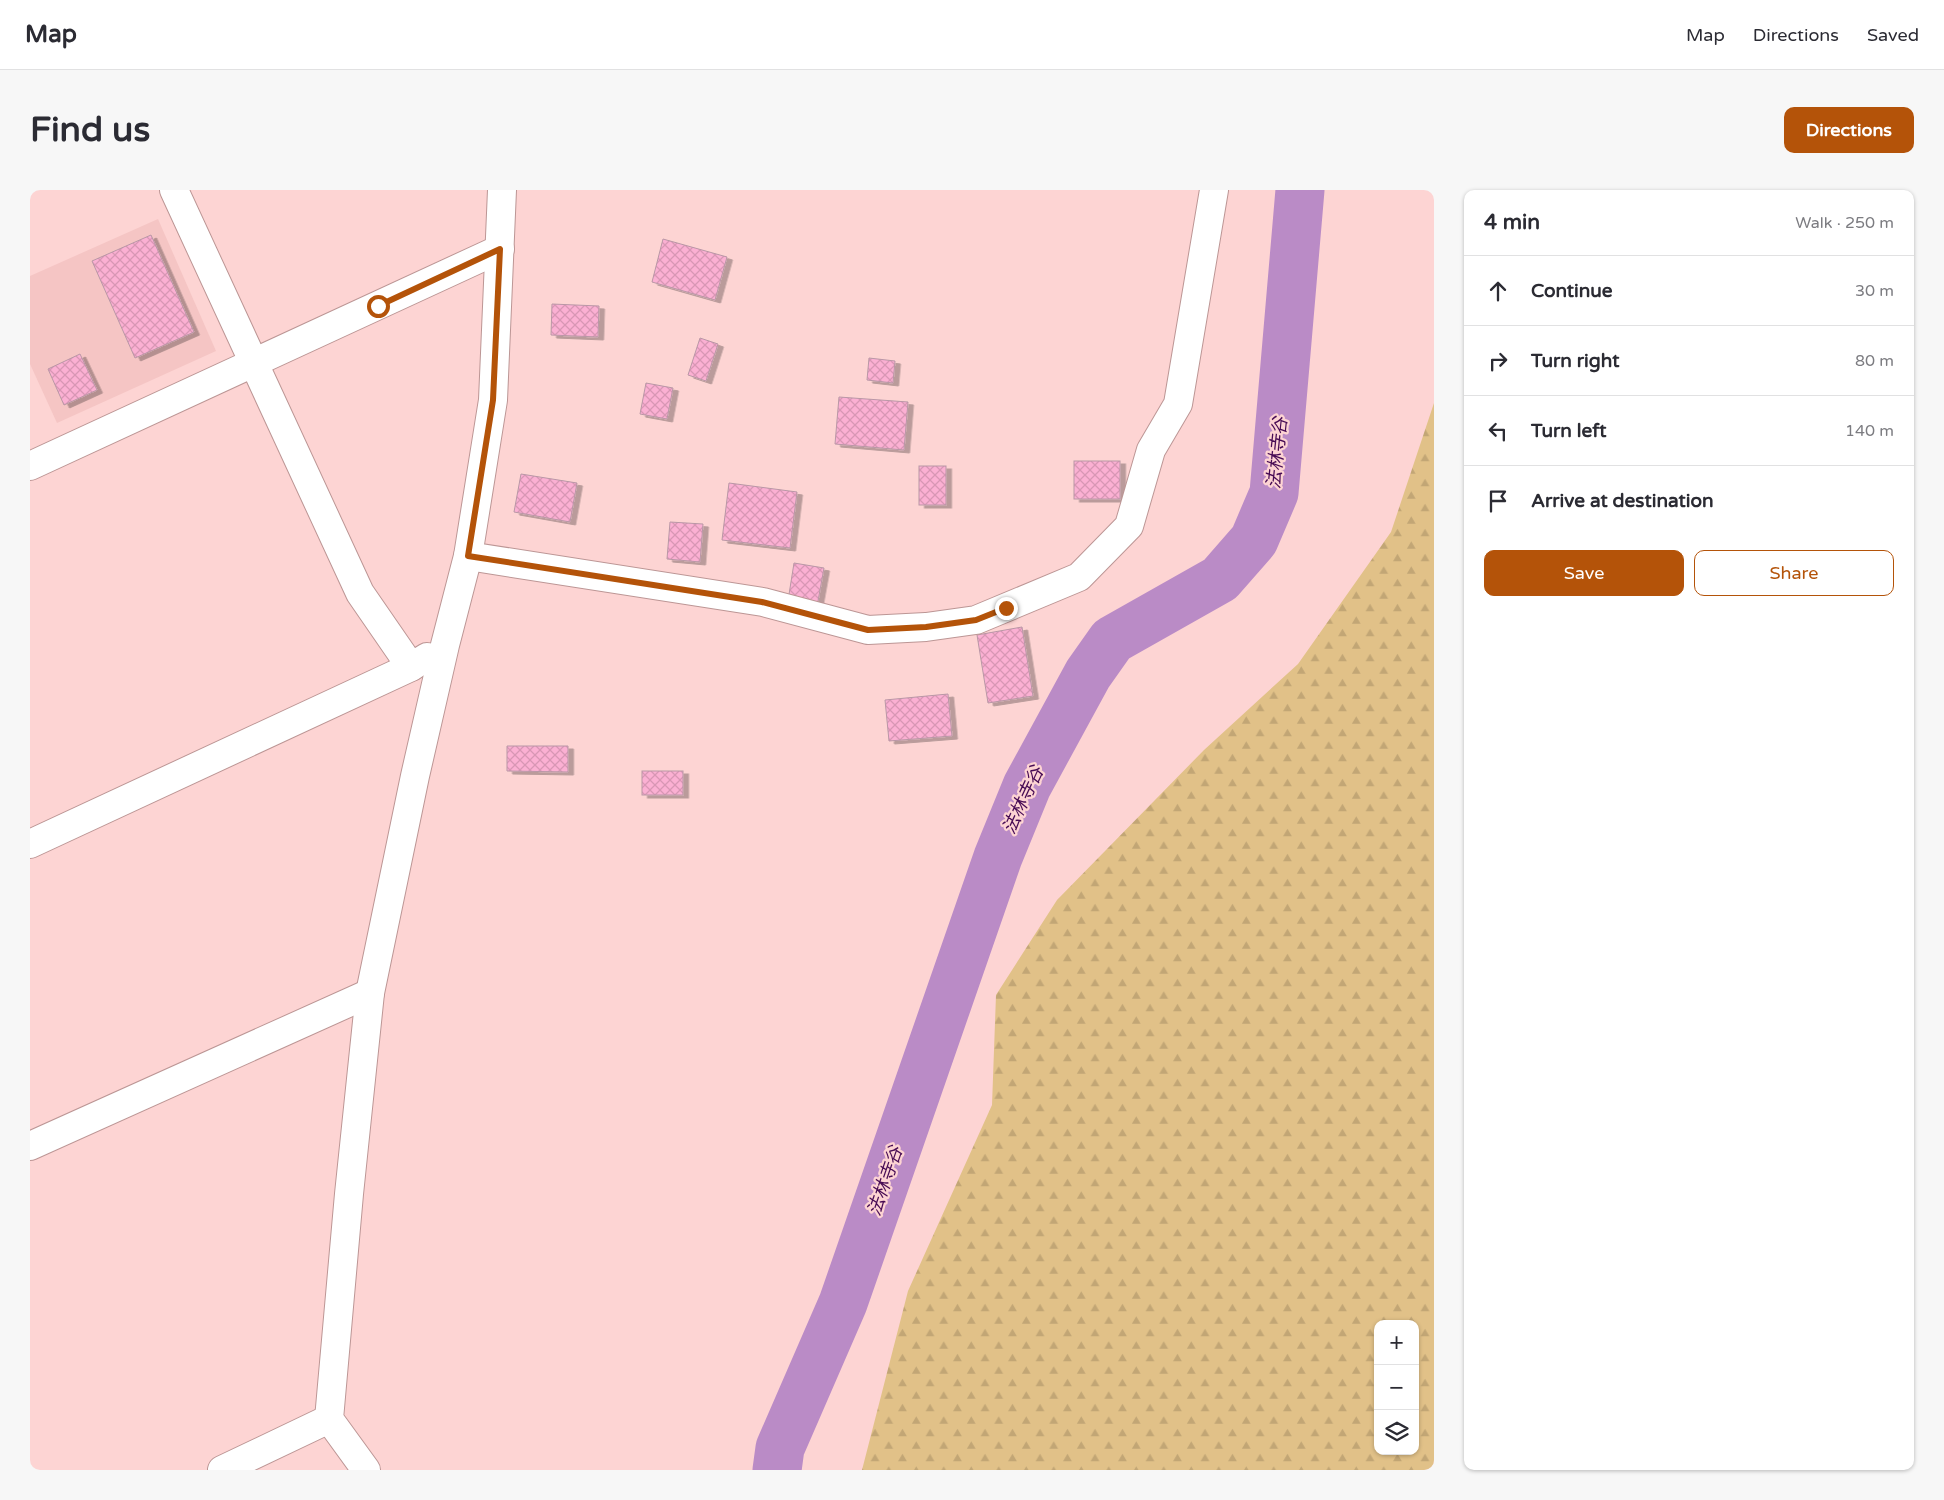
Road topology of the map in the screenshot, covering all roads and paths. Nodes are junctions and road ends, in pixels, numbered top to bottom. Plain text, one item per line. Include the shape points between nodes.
1 (174, 190) edge
2 (502, 190) edge
3 (1214, 190) edge
4 (500, 249) junction
5 (255, 363) junction
6 (30, 466) edge
7 (468, 556) junction
8 (445, 645) junction
9 (411, 667) junction
10 (30, 844) edge
11 (370, 993) junction
12 (30, 1146) edge
13 (329, 1420) junction
14 (222, 1470) edge
15 (366, 1470) edge

1 - 5 street
2 - 4 street
3 - 7 street via 1178,404 1151,450 1129,526 1079,577 976,620 868,630 762,602
4 - 5 street
4 - 7 street via 493,400
5 - 6 street
5 - 9 street via 360,593
7 - 8 street
8 - 9 street
8 - 11 street
9 - 10 street
11 - 12 street
11 - 13 street
13 - 14 street
13 - 15 street

